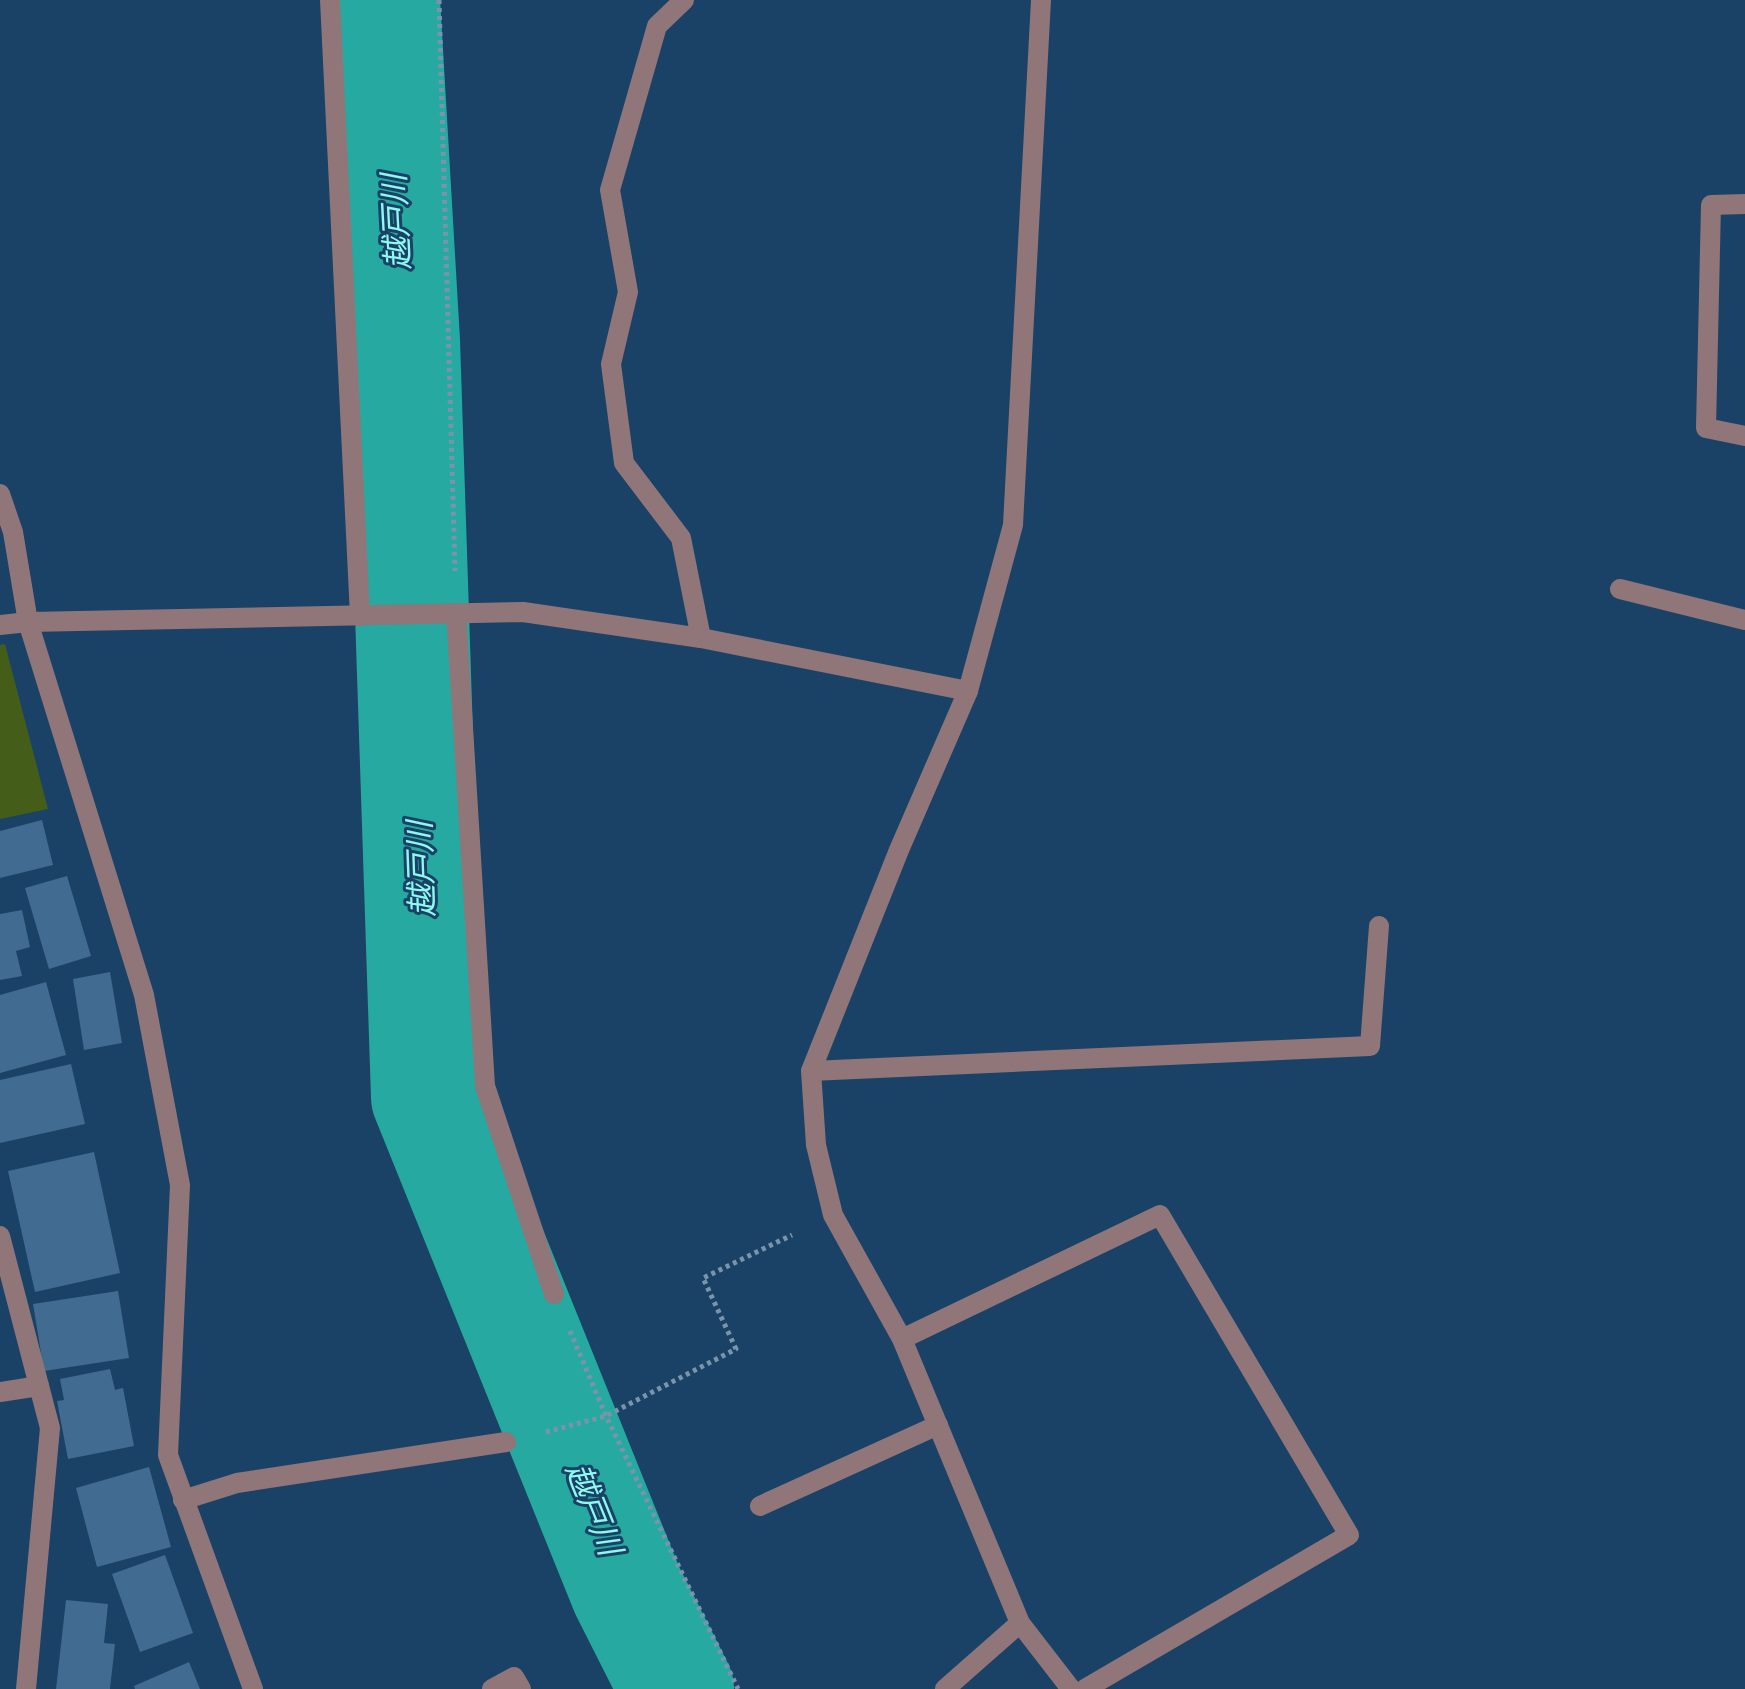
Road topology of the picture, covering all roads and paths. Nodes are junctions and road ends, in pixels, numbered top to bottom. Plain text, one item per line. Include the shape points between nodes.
1 (330, 0) edge
2 (439, 0) edge
3 (684, 0) edge
4 (1041, 0) edge
5 (1745, 204) edge
6 (1745, 436) edge
7 (0, 494) edge
8 (1620, 589) dead end
9 (456, 613) junction
10 (360, 616) junction
11 (1745, 620) edge
12 (28, 622) junction
13 (0, 625) edge
14 (701, 638) junction
15 (968, 691) junction
16 (1379, 926) dead end
17 (811, 1071) junction
18 (833, 1215) junction
19 (0, 1236) edge
20 (554, 1294) joint
21 (902, 1339) junction
22 (39, 1386) junction
23 (0, 1392) edge
24 (606, 1416) junction
25 (938, 1425) junction
26 (506, 1442) joint
27 (183, 1500) junction
28 (760, 1506) dead end
29 (1020, 1623) junction
30 (26, 1689) edge
31 (253, 1689) edge
32 (492, 1689) edge
33 (521, 1689) edge
34 (738, 1689) edge
35 (945, 1689) edge
36 (1071, 1689) edge
37 (1085, 1689) edge

1 - 10 street
2 - 9 path
3 - 14 street via 657,26 610,190 628,292 611,364 624,463 681,538
4 - 15 street via 1013,525
5 - 6 street via 1711,205 1706,428
7 - 12 street via 13,532
8 - 11 street
9 - 10 street
9 - 14 street via 523,612
9 - 20 street via 485,1086
10 - 12 street
12 - 13 street
12 - 27 street via 144,995 180,1185 168,1455
14 - 15 street
15 - 17 street
16 - 17 street via 1370,1046
17 - 18 street via 816,1145
18 - 21 street
18 - 24 path via 703,1278 736,1349
19 - 22 street
20 - 24 path
21 - 25 street
21 - 37 street via 1160,1215 1349,1535
22 - 23 street
22 - 30 street via 50,1428
24 - 26 path
24 - 34 path
25 - 28 street
25 - 29 street
26 - 27 street via 237,1483
27 - 31 street
29 - 35 street
29 - 36 street
32 - 33 street via 514,1677

